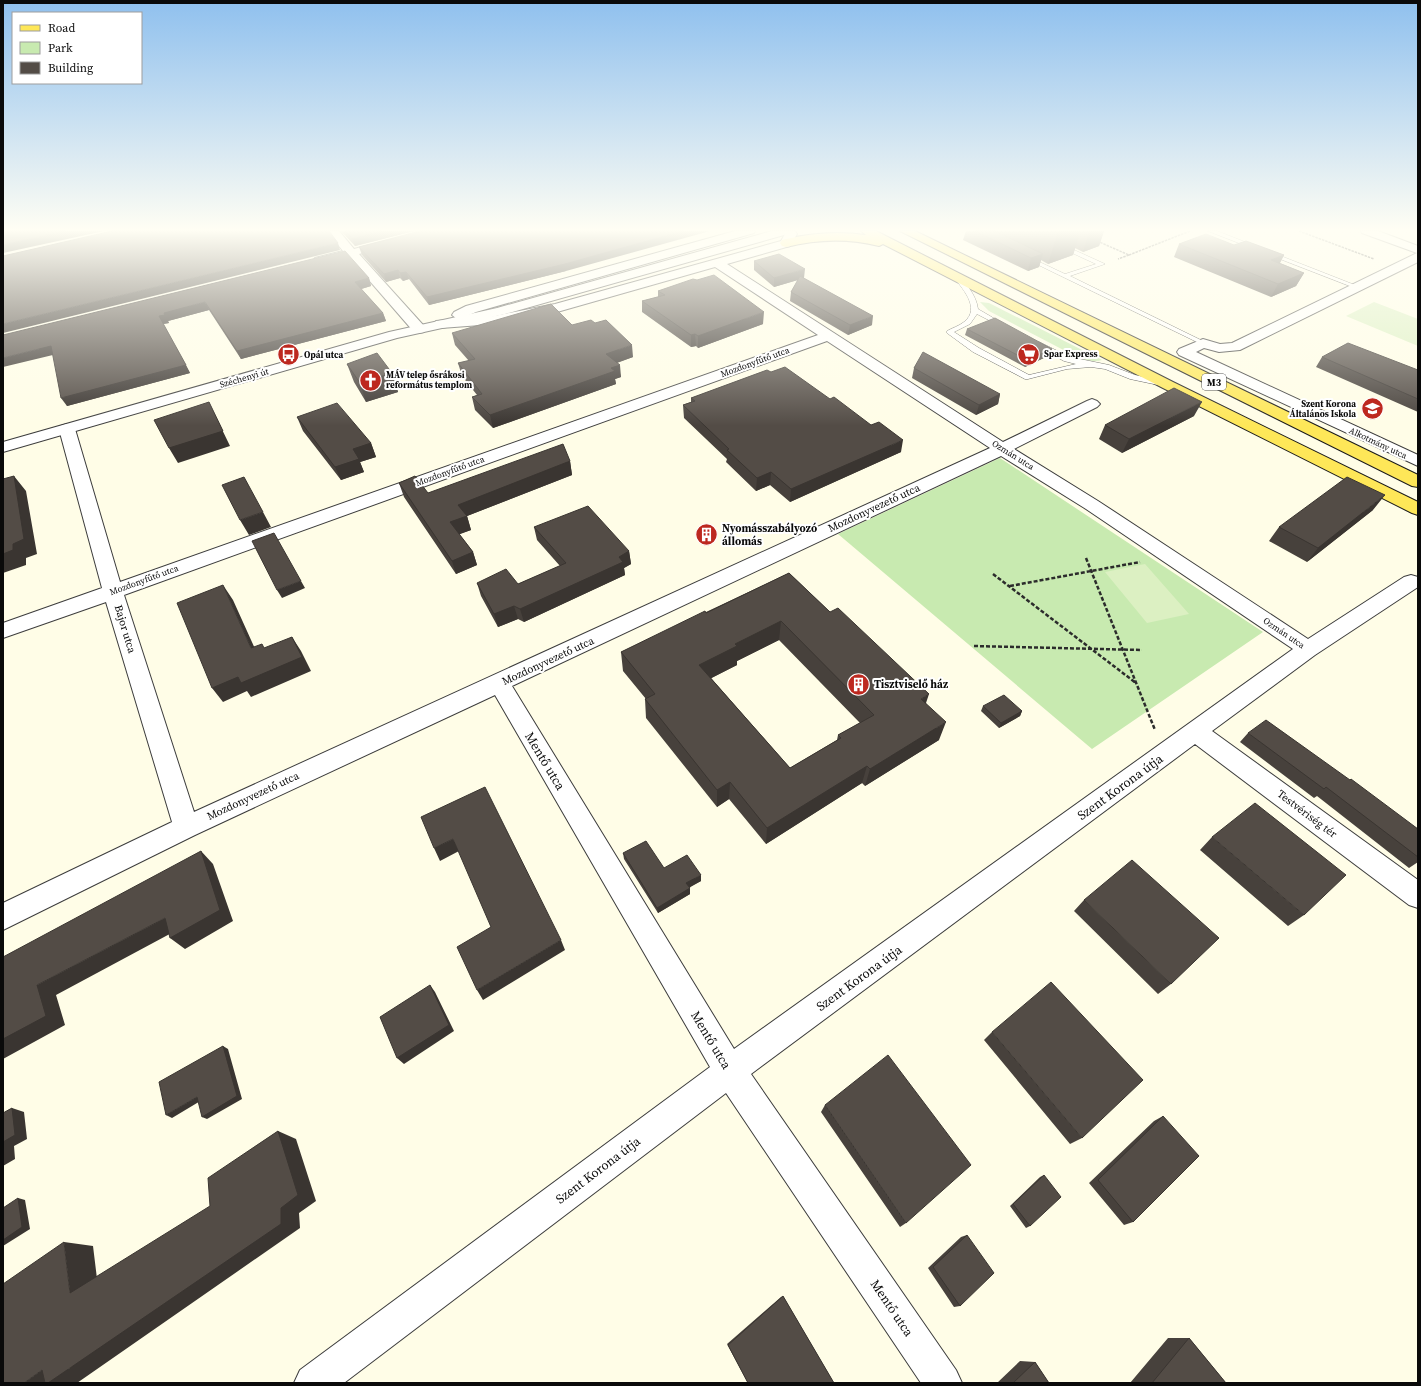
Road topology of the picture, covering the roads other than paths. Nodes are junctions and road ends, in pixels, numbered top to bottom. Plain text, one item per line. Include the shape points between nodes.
1 (389, 296) edge
2 (519, 296) edge
3 (554, 296) edge
4 (601, 296) edge
5 (767, 296) edge
6 (971, 296) edge
7 (995, 296) edge
8 (1036, 296) edge
9 (1106, 296) edge
10 (1339, 296) edge
11 (975, 310) junction
12 (441, 324) junction
13 (419, 329) junction
14 (1014, 331) edge
15 (828, 336) junction
16 (1034, 341) edge
17 (1203, 343) junction
18 (1089, 365) junction
19 (1168, 385) junction
20 (1092, 404) dead end
21 (67, 429) junction
22 (3, 447) edge
23 (1002, 449) junction
24 (1418, 461) edge
25 (1418, 482) edge
26 (1418, 509) edge
27 (1411, 582) dead end
28 (113, 591) junction
29 (3, 631) edge
30 (1308, 649) junction
31 (499, 683) junction
32 (1196, 732) junction
33 (186, 827) junction
34 (1418, 896) edge
35 (3, 917) edge
36 (730, 1072) junction
37 (313, 1383) edge
38 (943, 1383) edge

1 - 13 street
2 - 12 street via 471,309
3 - 12 street, Széchenyi út
4 - 12 street via 557,308 494,320
5 - 15 street, Ozmán utca
6 - 11 lane
7 - 19 main road, M3
8 - 25 main road, M3
9 - 17 lane
10 - 17 street via 1235,347 1219,348
11 - 14 lane
11 - 18 lane via 968,322 949,332 976,350 1028,377 1067,367
12 - 13 street, Széchenyi út
13 - 21 street, Széchenyi út
15 - 23 street, Ozmán utca
15 - 28 street, Mozdonyfűtő utca
16 - 18 lane via 1067,359
17 - 24 street, Alkotmány utca via 1184,352
18 - 19 lane via 1106,367 1133,377
19 - 26 main road, M3
20 - 23 street, Mozdonyvezető utca
21 - 22 street, Széchenyi út
21 - 28 street, Bajor utca
23 - 30 street, Ozmán utca via 1092,505
23 - 31 street, Mozdonyvezető utca
27 - 30 street, Szent Korona útja
28 - 29 street, Mozdonyfűtő utca
28 - 33 street, Bajor utca
30 - 32 street, Szent Korona útja
31 - 33 street, Mozdonyvezető utca
31 - 36 street, Mentő utca
32 - 34 street, Testvériség tér
32 - 36 street, Szent Korona útja
33 - 35 street, Mozdonyvezető utca
36 - 37 street, Szent Korona útja
36 - 38 street, Mentő utca

